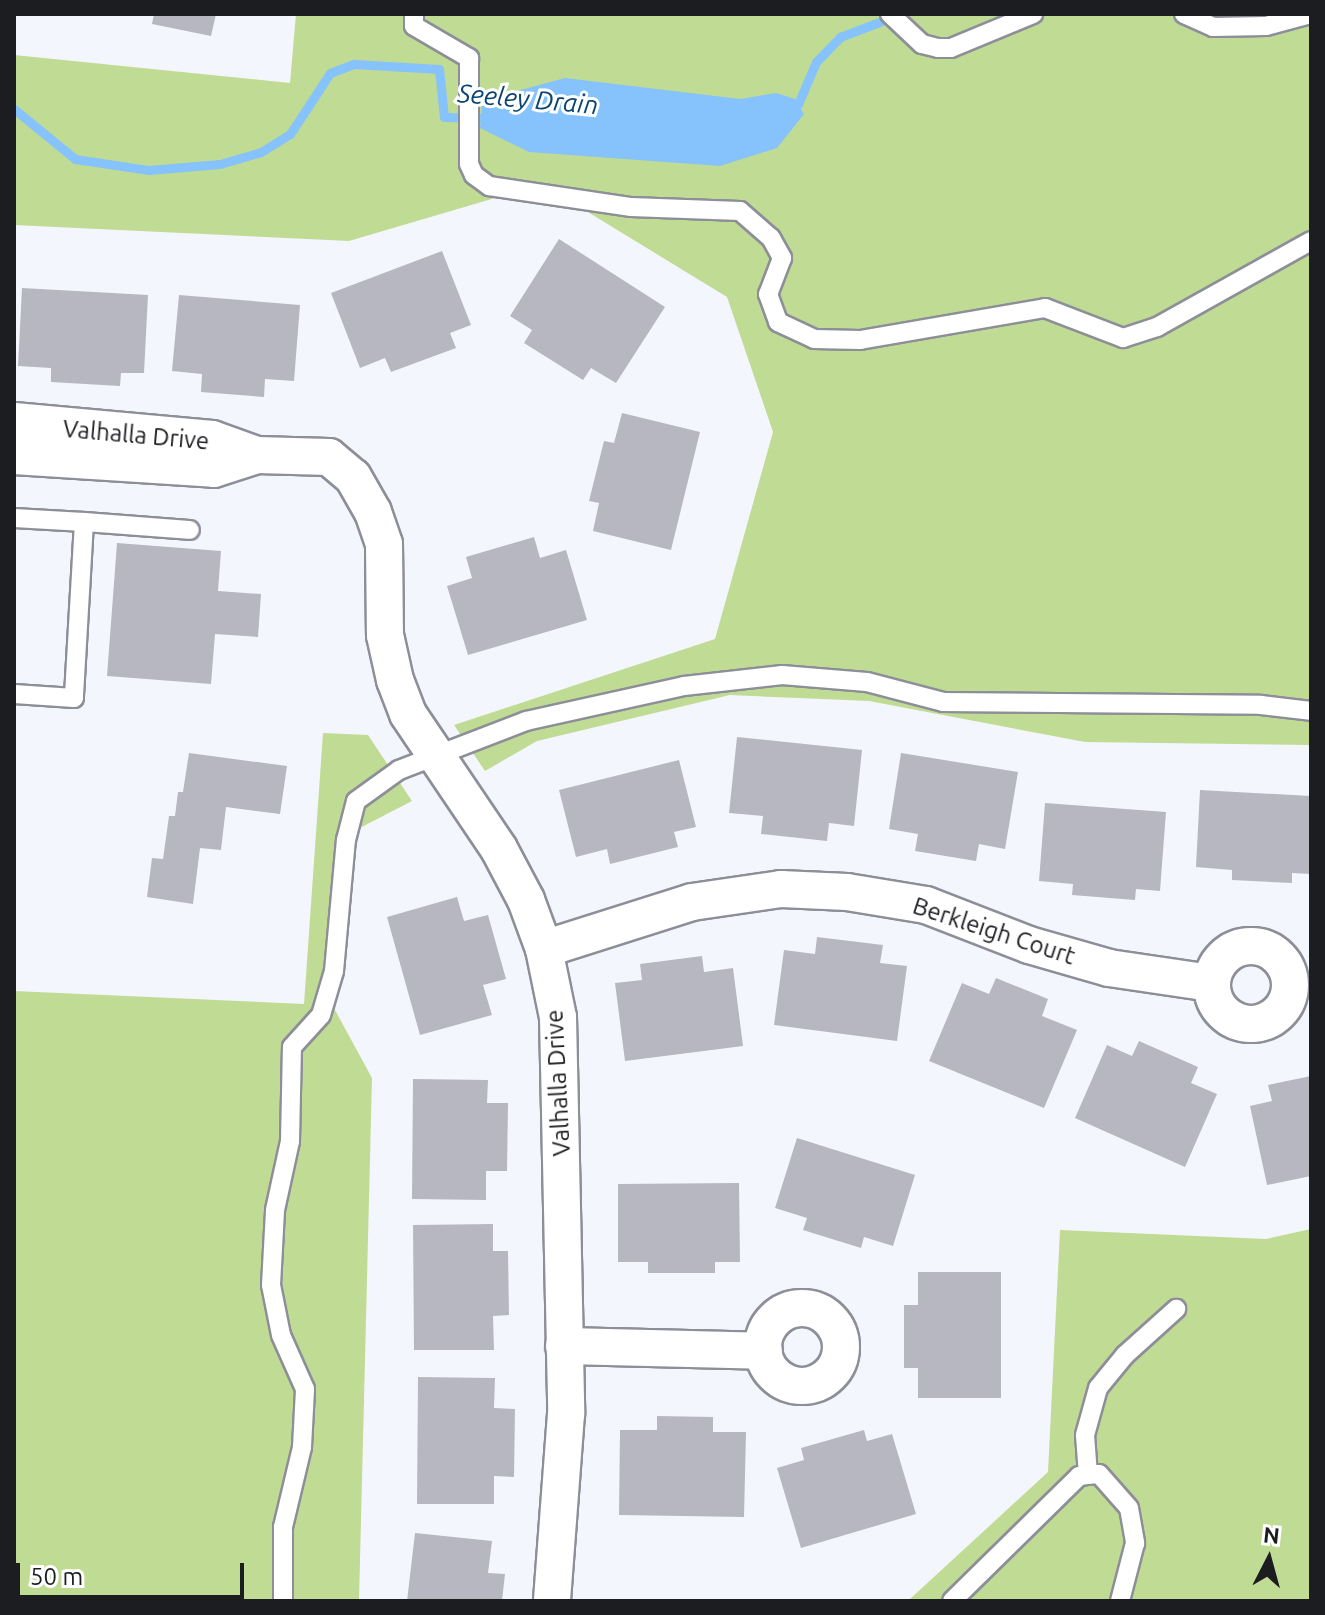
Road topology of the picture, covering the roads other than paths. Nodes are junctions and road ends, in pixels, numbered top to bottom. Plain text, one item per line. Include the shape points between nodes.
1 (414, 14) edge
2 (890, 14) edge
3 (1033, 14) edge
4 (1184, 14) edge
5 (1311, 14) edge
6 (1311, 241) edge
7 (14, 421) edge
8 (257, 455) junction
9 (14, 456) edge
10 (14, 518) edge
11 (84, 522) junction
12 (190, 530) dead end
13 (14, 694) edge
14 (1311, 711) edge
15 (433, 755) junction
16 (544, 949) junction
17 (1211, 983) dead end
18 (1176, 1309) dead end
19 (564, 1346) junction
20 (764, 1351) dead end
21 (1088, 1475) junction
22 (283, 1601) edge
23 (552, 1601) edge
24 (952, 1601) edge
25 (1120, 1601) edge

1 - 6 lane via 414,26 469,58 469,164 489,186 631,207 740,211 771,238 782,258 768,294 778,322 814,339 860,340 1045,308 1123,338 1157,327
2 - 3 lane via 922,44 951,48
4 - 5 lane via 1213,27 1266,26
7 - 8 street, Valhalla Drive via 212,439
8 - 9 street, Valhalla Drive via 214,469
8 - 15 street, Valhalla Drive via 329,457 353,477 384,544 385,635 395,680
10 - 11 lane
11 - 12 lane
11 - 13 lane via 74,698
14 - 15 lane via 1261,705 943,702 867,682 782,675 684,686 526,721
15 - 16 street, Valhalla Drive via 499,849
15 - 22 lane via 399,770 356,801 346,840 334,971 321,1015 292,1047 290,1141 275,1210 271,1285 281,1335 305,1389 302,1447 283,1527
16 - 17 street, Berkleigh Court via 692,902 781,889 847,892 926,905 1029,945 1109,968
16 - 19 street, Valhalla Drive via 558,1017
18 - 21 lane via 1098,1388 1085,1435
19 - 20 street
19 - 23 street, Valhalla Drive via 566,1414
21 - 24 lane via 1079,1476
21 - 25 lane via 1099,1474 1129,1508 1135,1543

